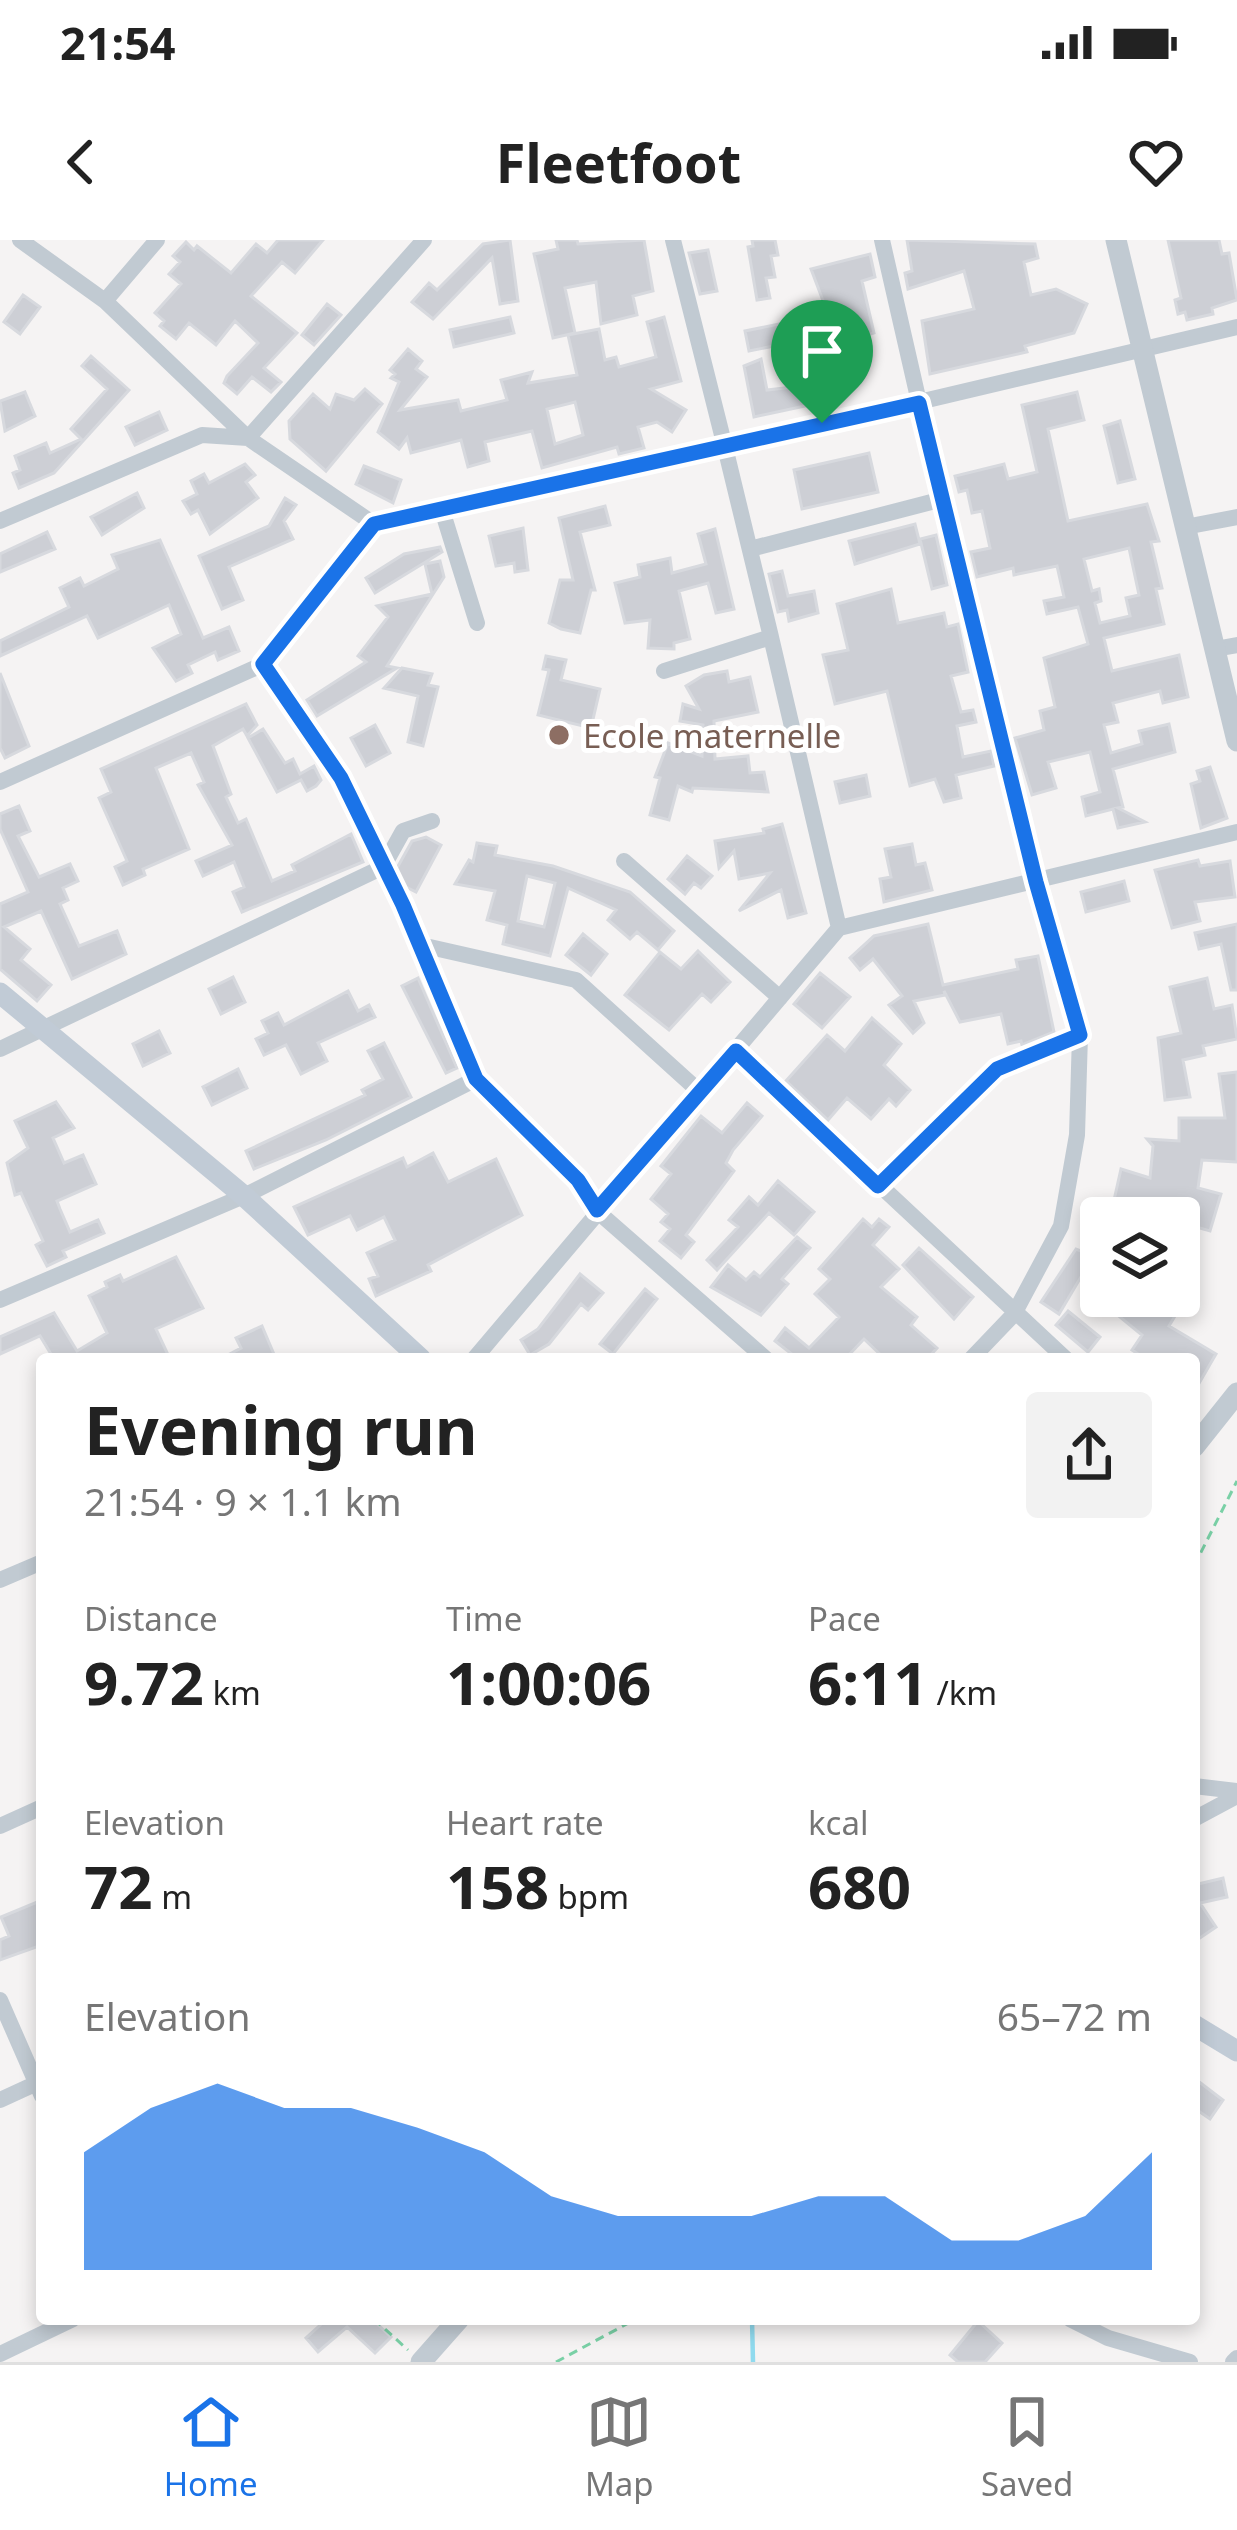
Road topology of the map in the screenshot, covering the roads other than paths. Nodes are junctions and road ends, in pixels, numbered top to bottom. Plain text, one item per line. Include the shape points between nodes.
1 (20, 240) edge
2 (157, 240) edge
3 (424, 240) edge
4 (673, 240) edge
5 (882, 240) edge
6 (1116, 240) edge
7 (105, 301) junction
8 (1237, 326) edge
9 (1142, 350) junction
10 (919, 403) junction
11 (248, 437) junction
12 (724, 443) junction
13 (943, 500) junction
14 (442, 510) junction
15 (1237, 517) edge
16 (0, 521) edge
17 (374, 524) junction
18 (1185, 527) junction
19 (750, 549) junction
20 (478, 623) dead end
21 (771, 637) junction
22 (1226, 647) edge
23 (263, 664) junction
24 (664, 671) dead end
25 (1237, 741) edge
26 (0, 782) edge
27 (432, 821) dead end
28 (1237, 832) edge
29 (624, 861) dead end
30 (383, 867) junction
31 (1036, 882) junction
32 (839, 928) junction
33 (421, 945) junction
34 (0, 993) edge
35 (780, 998) junction
36 (44, 1030) junction
37 (1080, 1035) junction
38 (0, 1049) edge
39 (736, 1051) junction
40 (476, 1079) junction
41 (701, 1094) junction
42 (878, 1186) junction
43 (244, 1196) junction
44 (597, 1210) junction
45 (0, 1300) edge
46 (1014, 1314) junction
47 (415, 1353) edge
48 (479, 1353) edge
49 (759, 1353) edge
50 (977, 1353) edge
51 (1059, 1353) edge
52 (1237, 1393) edge
53 (1200, 1439) edge
54 (36, 1565) edge
55 (0, 1580) edge
56 (1200, 1787) edge
57 (1237, 1794) edge
58 (36, 1811) edge
59 (1200, 1816) edge
60 (0, 1826) edge
61 (0, 2000) edge
62 (1200, 2029) edge
63 (1237, 2051) edge
64 (36, 2083) edge
65 (36, 2091) edge
66 (0, 2100) edge
67 (60, 2325) edge
68 (453, 2325) edge
69 (1082, 2325) edge
70 (0, 2354) edge
71 (421, 2362) edge
72 (1190, 2362) edge

1 - 7 street
2 - 7 street
3 - 11 street
4 - 12 street
5 - 10 street
6 - 9 street
7 - 11 street
8 - 9 street
9 - 10 street
9 - 18 street
10 - 12 street
10 - 13 street
11 - 16 street via 202,435
11 - 17 street
12 - 14 street
12 - 19 street
13 - 19 street
13 - 31 street
14 - 17 street
14 - 20 street
15 - 18 street
17 - 23 street
18 - 22 street
19 - 21 street
21 - 24 street
21 - 32 street
22 - 25 street
23 - 26 street
23 - 30 street via 341,778
27 - 30 street via 404,831
28 - 31 street
29 - 35 street
30 - 33 street
30 - 36 street
31 - 32 street
31 - 37 street
32 - 35 street
33 - 40 street
33 - 41 street via 576,980
34 - 36 main road
35 - 39 street
36 - 38 street
36 - 43 main road
37 - 42 street via 997,1069
37 - 46 street via 1077,1136 1061,1226
39 - 41 street
39 - 42 street
40 - 43 street
40 - 44 street via 578,1180
41 - 44 street
42 - 46 street
43 - 45 street
43 - 47 main road
44 - 48 street
44 - 49 street
46 - 50 street
46 - 51 street
52 - 53 street
54 - 55 street
56 - 57 street
57 - 59 street
58 - 60 street
61 - 64 street
62 - 63 main road
65 - 66 street
67 - 70 street
68 - 71 street
69 - 72 street

